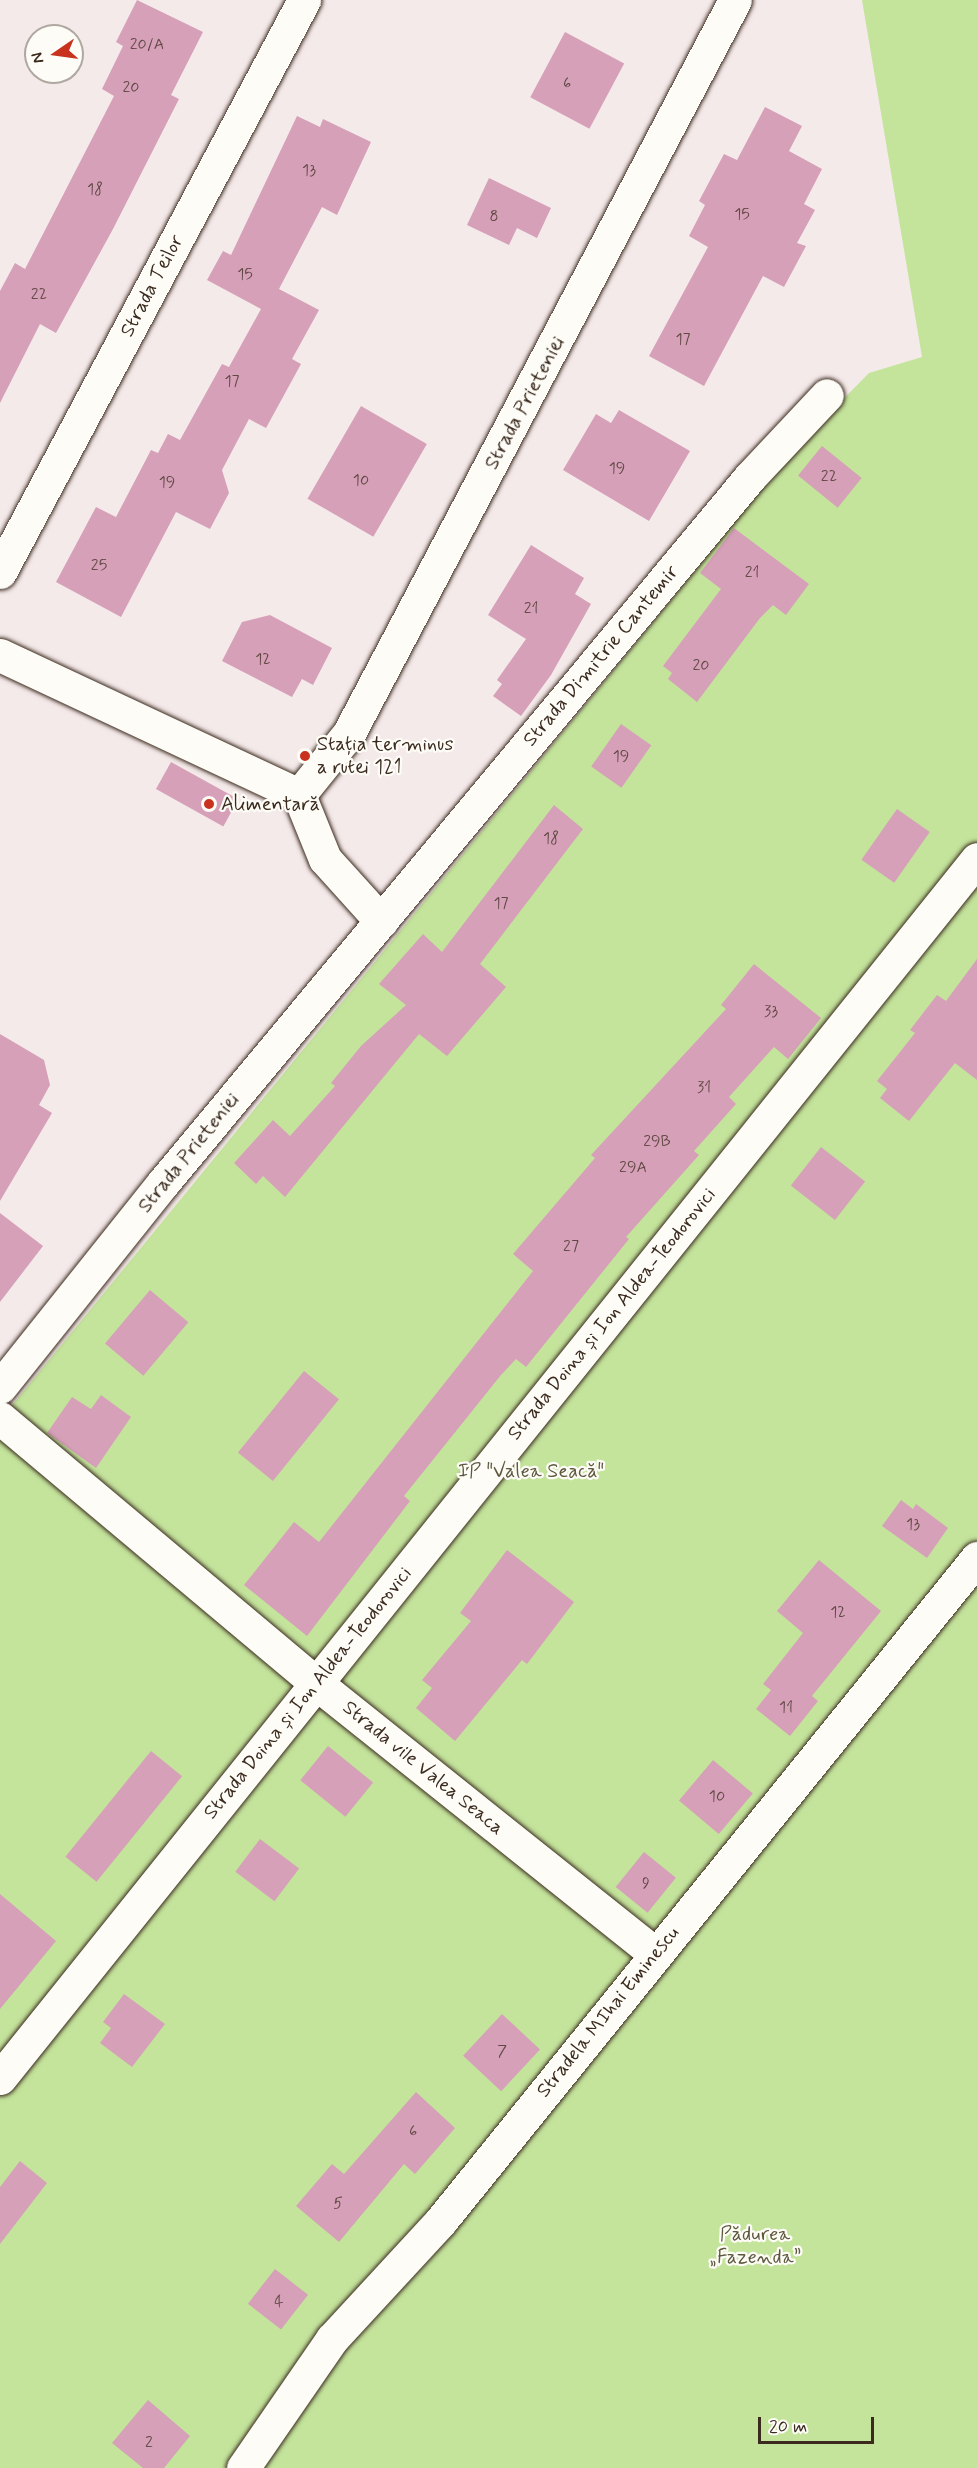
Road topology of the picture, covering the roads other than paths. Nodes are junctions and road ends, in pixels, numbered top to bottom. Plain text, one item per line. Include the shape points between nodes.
1 (304, 0) edge
2 (735, 0) edge
3 (828, 395) dead end
4 (0, 572) edge
5 (0, 655) edge
6 (299, 795) junction
7 (977, 859) edge
8 (381, 921) junction
9 (0, 1388) edge
10 (0, 1418) edge
11 (977, 1558) edge
12 (316, 1683) junction
13 (655, 1954) junction
14 (0, 2078) edge
15 (243, 2468) edge

1 - 4 street, Strada Teilor
2 - 6 street, Strada Prieteniei via 349,733
3 - 8 street, Strada Dimitrie Cantemir via 750,477
5 - 6 street
6 - 8 street via 325,859
7 - 12 street, Strada Doina și Ion Aldea-Teodorovici
8 - 9 street, Strada Prieteniei
10 - 12 street, Strada vile Valea Seaca
11 - 13 street, Stradela MIhai Eminescu
12 - 13 street, Strada vile Valea Seaca
12 - 14 street, Strada Doina și Ion Aldea-Teodorovici
13 - 15 street, Stradela MIhai Eminescu via 440,2222 332,2339

